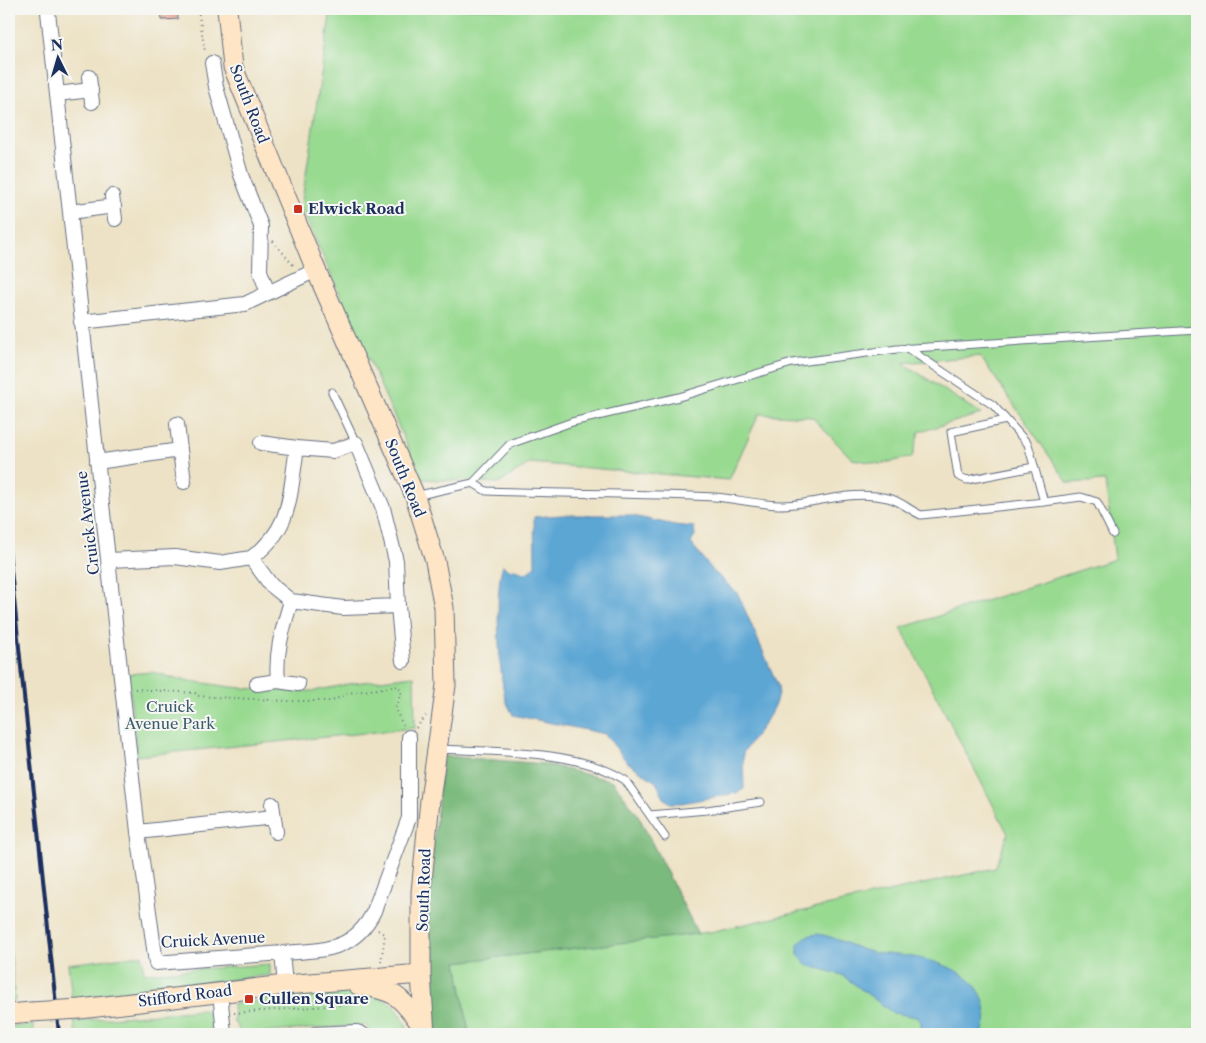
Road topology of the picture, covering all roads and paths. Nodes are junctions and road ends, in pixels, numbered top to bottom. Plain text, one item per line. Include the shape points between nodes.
1 (198, 9) edge
2 (227, 9) edge
3 (48, 10) edge
4 (212, 63) joint
5 (91, 90) dead end
6 (57, 94) junction
7 (114, 207) dead end
8 (70, 212) junction
9 (316, 270) junction
10 (268, 293) junction
11 (81, 322) junction
12 (1197, 330) edge
13 (906, 348) junction
14 (332, 392) dead end
15 (1006, 420) junction
16 (177, 424) dead end
17 (261, 443) dead end
18 (356, 443) junction
19 (297, 448) junction
20 (180, 450) junction
21 (97, 462) junction
22 (1034, 467) junction
23 (184, 482) dead end
24 (473, 483) junction
25 (415, 496) junction
26 (1044, 502) junction
27 (1113, 534) dead end
28 (251, 558) junction
29 (109, 560) junction
30 (290, 601) junction
31 (398, 606) junction
32 (403, 661) dead end
33 (278, 681) junction
34 (258, 684) dead end
35 (298, 684) dead end
36 (123, 688) junction
37 (409, 737) joint
38 (437, 749) junction
39 (760, 802) dead end
40 (650, 815) junction
41 (274, 818) dead end
42 (138, 832) junction
43 (665, 837) dead end
44 (369, 922) junction
45 (282, 953) junction
46 (421, 974) junction
47 (382, 977) junction
48 (325, 981) junction
49 (285, 985) junction
50 (220, 992) junction
51 (372, 1002) dead end
52 (9, 1014) edge
53 (228, 1016) dead end
54 (424, 1031) edge
55 (224, 1034) edge
56 (315, 1034) edge
57 (362, 1034) edge

1 - 4 path via 207,64
2 - 9 main road, South Road via 233,67
3 - 6 street, Cruick Avenue
4 - 10 street, South Road via 241,175 261,226 260,271
5 - 6 street
6 - 8 street, Cruick Avenue
7 - 8 street
8 - 11 street, Cruick Avenue
9 - 10 street
9 - 25 main road, South Road
10 - 11 street via 245,304
11 - 21 street, Cruick Avenue
12 - 13 lane
13 - 15 lane via 993,406
13 - 24 lane via 792,363 679,397 572,422 510,444
14 - 18 lane
15 - 22 lane via 1028,444
15 - 22 lane via 951,432 958,476 967,480
16 - 20 street
17 - 19 street
18 - 19 street via 333,451
18 - 31 street via 383,508 396,562
19 - 28 street via 286,515 267,547
20 - 21 street
20 - 23 street
21 - 29 street, Cruick Avenue
22 - 26 lane
24 - 25 lane
24 - 26 lane via 486,491 715,497 777,505 860,495 901,502 909,510 921,514
25 - 38 main road, South Road via 444,608 446,685
26 - 27 lane via 1081,497 1097,502
28 - 29 street via 220,564 175,557
28 - 30 street via 271,585
29 - 36 street, Cruick Avenue
30 - 31 street via 343,608
30 - 33 street via 279,642
31 - 32 street
33 - 34 street
33 - 35 street
36 - 37 path via 290,702 332,701 348,693 399,686 401,692 395,710
36 - 42 street, Cruick Avenue
37 - 44 street, South Road via 409,818
38 - 40 lane via 557,758 594,766 625,780
38 - 46 main road, South Road via 421,892
39 - 40 lane
40 - 43 lane
41 - 42 street
42 - 45 street, Cruick Avenue via 156,963
44 - 45 street, South Road via 343,945
44 - 47 path via 385,936
45 - 49 street
46 - 47 main road, Stifford Road
46 - 54 main road, South Road
47 - 48 main road, Stifford Road
48 - 49 main road, Stifford Road
48 - 54 main road via 378,988 398,995
49 - 50 main road, Stifford Road
50 - 52 main road, Stifford Road, bridge
50 - 55 street
51 - 53 path via 236,1012
56 - 57 street

